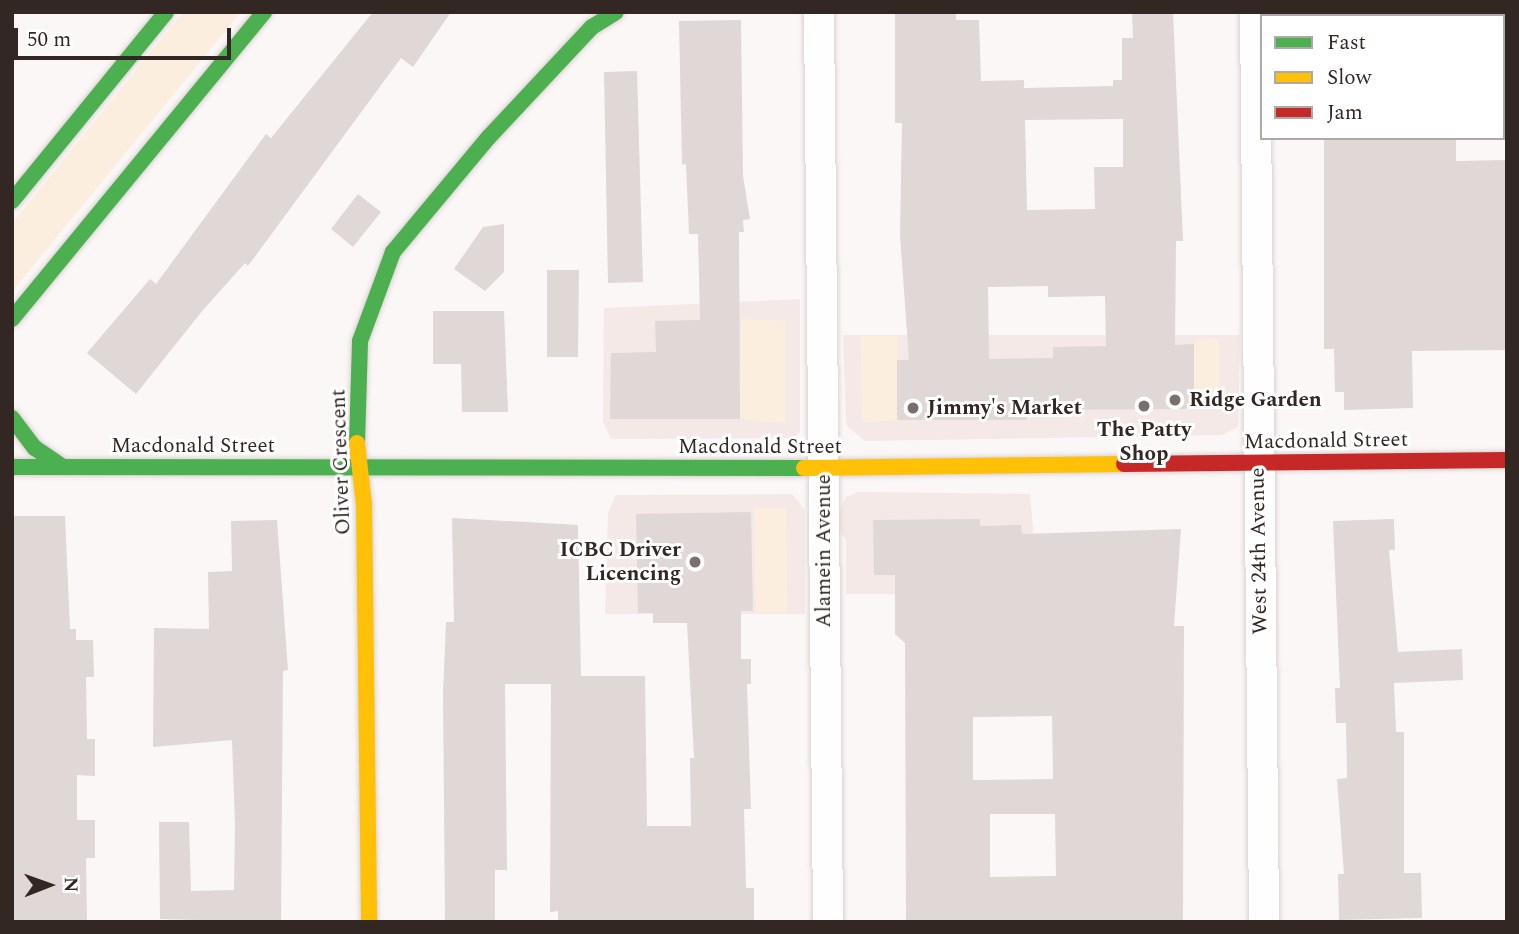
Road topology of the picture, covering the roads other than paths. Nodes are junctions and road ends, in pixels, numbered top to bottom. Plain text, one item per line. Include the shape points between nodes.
1 (166, 12) edge
2 (264, 12) edge
3 (616, 12) edge
4 (819, 12) edge
5 (1255, 12) edge
6 (12, 201) edge
7 (12, 320) edge
8 (12, 418) edge
9 (1507, 460) edge
10 (1258, 463) junction
11 (12, 467) edge
12 (64, 467) junction
13 (360, 467) junction
14 (824, 468) junction
15 (369, 922) edge
16 (828, 922) edge
17 (1264, 922) edge

1 - 6 street
2 - 7 street
3 - 13 street, Oliver Crescent via 592,27 488,138 393,252 360,341
4 - 14 street, Alamein Avenue
5 - 10 street, West 24th Avenue
8 - 12 street via 35,449
9 - 10 street, Macdonald Street
10 - 14 street, Macdonald Street
10 - 17 street, West 24th Avenue
11 - 12 street, Macdonald Street
12 - 13 street, Macdonald Street
13 - 14 street, Macdonald Street
13 - 15 street, Oliver Crescent
14 - 16 street, Alamein Avenue

